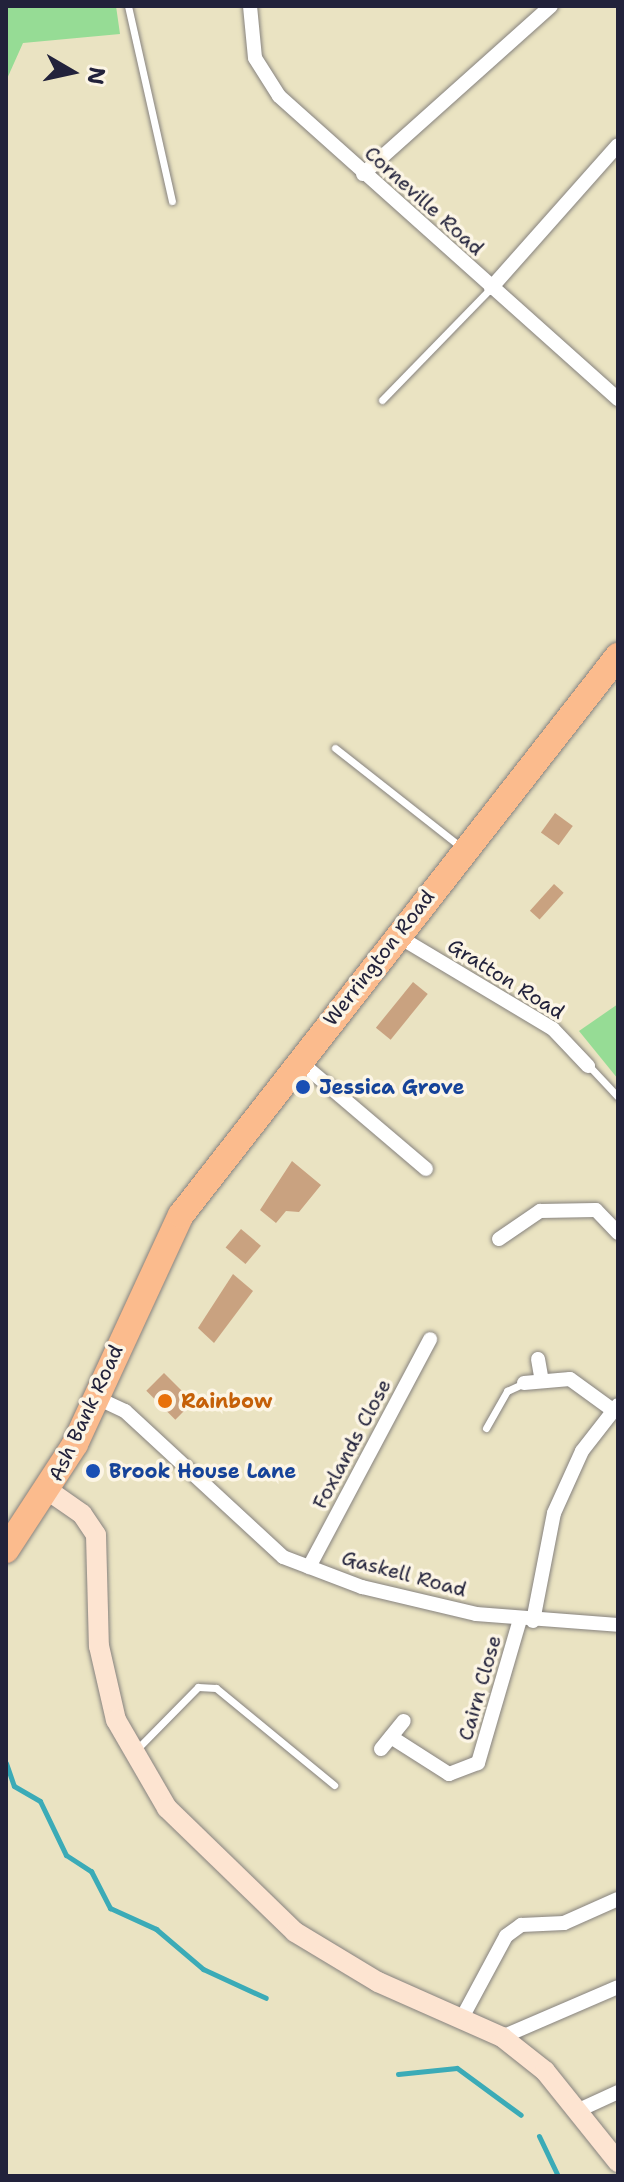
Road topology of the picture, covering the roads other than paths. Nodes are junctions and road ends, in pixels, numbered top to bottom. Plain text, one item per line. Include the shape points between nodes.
1 (128, 6) edge
2 (250, 6) edge
3 (551, 6) edge
4 (618, 145) edge
5 (363, 174) junction
6 (172, 201) dead end
7 (491, 288) junction
8 (618, 399) edge
9 (382, 400) dead end
10 (618, 656) edge
11 (335, 748) dead end
12 (464, 849) junction
13 (396, 935) junction
14 (298, 1060) junction
15 (588, 1066) joint
16 (618, 1097) edge
17 (426, 1169) dead end
18 (618, 1233) edge
19 (499, 1239) dead end
20 (151, 1267) joint
21 (430, 1339) dead end
22 (538, 1359) dead end
23 (542, 1381) junction
24 (524, 1383) joint
25 (97, 1398) junction
26 (616, 1408) edge
27 (486, 1428) dead end
28 (49, 1491) junction
29 (6, 1550) edge
30 (309, 1567) junction
31 (526, 1620) junction
32 (618, 1625) edge
33 (404, 1721) dead end
34 (391, 1737) junction
35 (381, 1749) dead end
36 (131, 1754) junction
37 (334, 1785) dead end
38 (618, 1899) edge
39 (618, 1987) edge
40 (463, 2016) junction
41 (502, 2037) junction
42 (618, 2092) edge
43 (579, 2110) junction
44 (618, 2162) edge

1 - 6 lane
2 - 5 street, Corneville Road via 255,58 271,87
3 - 5 street
4 - 7 street
5 - 7 street, Corneville Road
7 - 8 street, Corneville Road
7 - 9 lane
10 - 12 highway, Werrington Road
11 - 12 lane
12 - 13 highway, Werrington Road
13 - 14 highway, Werrington Road
13 - 15 street, Gratton Road via 553,1029
14 - 17 street
14 - 20 highway, Werrington Road via 227,1149
15 - 16 lane
18 - 19 street via 596,1210 540,1211
20 - 25 highway, Ash Bank Road
21 - 30 street, Foxlands Close
22 - 23 street
23 - 24 street
23 - 26 street via 570,1379
24 - 27 lane via 507,1391
25 - 28 highway, Ash Bank Road
25 - 30 street, Gaskell Road via 125,1411 249,1530
26 - 31 street via 582,1451 554,1513
28 - 29 highway, Ash Bank Road
28 - 36 street via 82,1514 96,1535 99,1646
30 - 31 street, Gaskell Road via 389,1593
31 - 32 street, Gaskell Road
31 - 34 street, Cairn Close via 478,1763 449,1774
33 - 34 street
34 - 35 street
36 - 37 lane via 198,1687 216,1688
36 - 40 street via 203,1849 295,1932 378,1982
38 - 40 street via 564,1923 521,1925 506,1936
39 - 41 street
40 - 41 street
41 - 43 street
42 - 43 street
43 - 44 street

